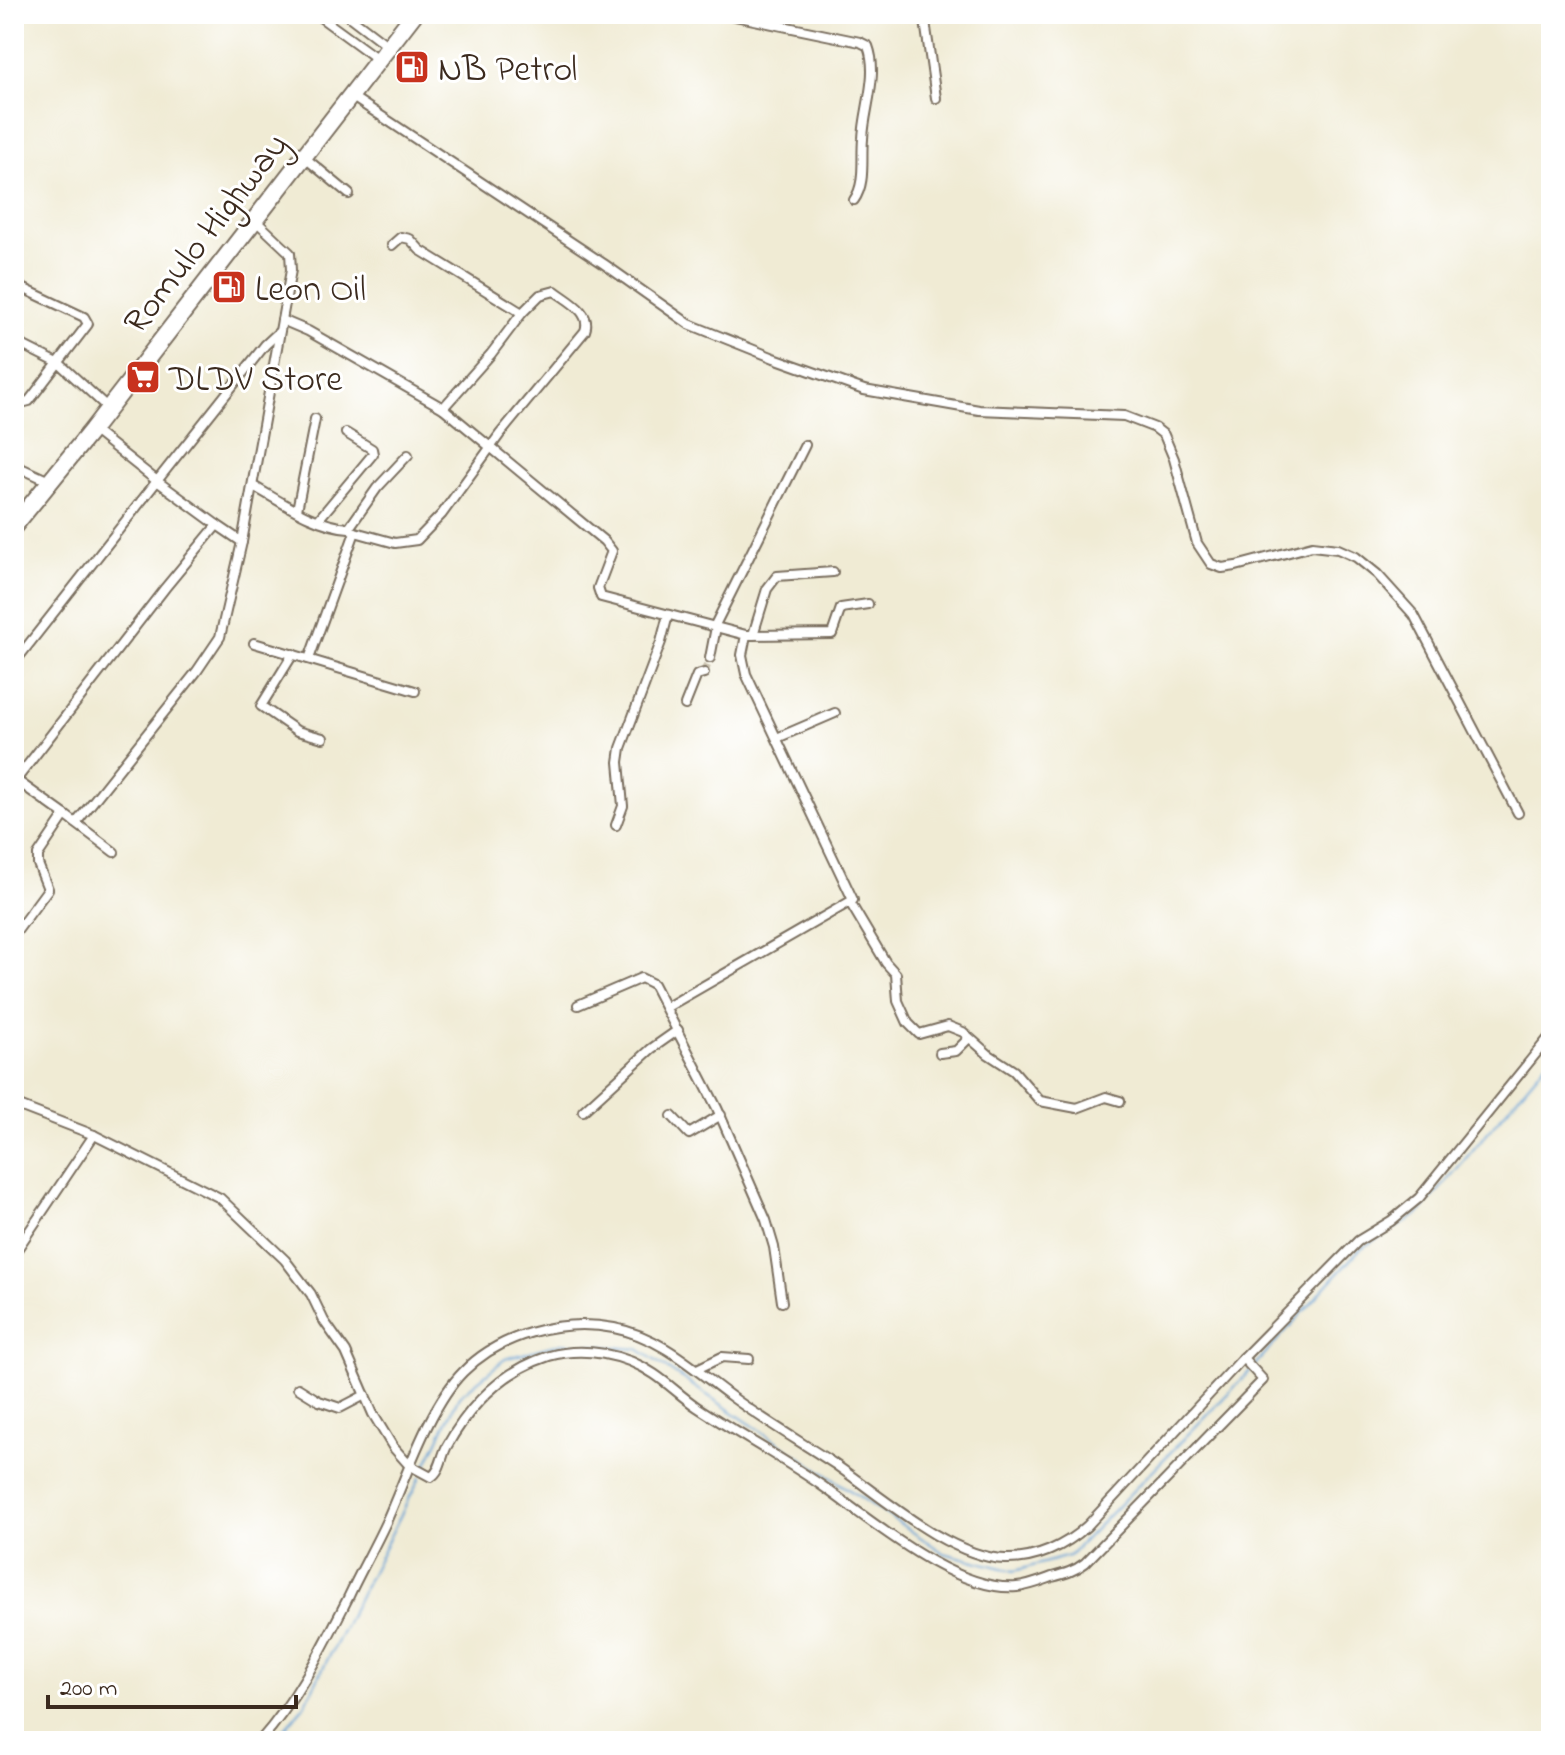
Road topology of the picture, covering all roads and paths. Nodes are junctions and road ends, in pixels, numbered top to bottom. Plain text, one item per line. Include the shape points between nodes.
1 (316, 14) edge
2 (347, 14) edge
3 (414, 14) edge
4 (725, 14) edge
5 (924, 14) edge
6 (384, 53) junction
7 (351, 96) junction
8 (936, 98) dead end
9 (303, 157) junction
10 (349, 194) dead end
11 (854, 200) dead end
12 (254, 219) junction
13 (392, 245) dead end
14 (14, 284) edge
15 (522, 313) junction
16 (282, 320) junction
17 (279, 332) junction
18 (14, 341) edge
19 (60, 364) junction
20 (14, 400) edge
21 (108, 408) junction
22 (443, 408) junction
23 (315, 419) dead end
24 (92, 430) junction
25 (346, 433) dead end
26 (805, 445) dead end
27 (492, 447) junction
28 (408, 455) dead end
29 (14, 465) edge
30 (49, 481) junction
31 (157, 481) junction
32 (253, 486) junction
33 (297, 510) junction
34 (318, 520) junction
35 (217, 525) junction
36 (14, 526) edge
37 (352, 530) junction
38 (242, 542) junction
39 (833, 572) dead end
40 (868, 604) dead end
41 (668, 615) junction
42 (715, 627) junction
43 (750, 635) junction
44 (254, 643) dead end
45 (293, 654) junction
46 (710, 658) tunnel mouth
47 (309, 659) junction
48 (14, 663) edge
49 (704, 673) tunnel mouth
50 (415, 691) dead end
51 (685, 705) dead end
52 (835, 713) dead end
53 (323, 738) dead end
54 (777, 738) junction
55 (15, 779) edge
56 (1518, 813) dead end
57 (65, 815) junction
58 (76, 823) junction
59 (616, 825) dead end
60 (114, 852) dead end
61 (851, 904) junction
62 (14, 935) edge
63 (578, 1005) dead end
64 (667, 1007) junction
65 (678, 1030) junction
66 (1551, 1035) edge
67 (968, 1039) junction
68 (940, 1053) dead end
69 (1120, 1101) dead end
70 (14, 1104) edge
71 (583, 1111) dead end
72 (721, 1115) junction
73 (672, 1116) dead end
74 (94, 1135) junction
75 (18, 1248) dead end
76 (782, 1302) dead end
77 (749, 1359) dead end
78 (1246, 1360) junction
79 (697, 1369) junction
80 (298, 1388) dead end
81 (365, 1395) junction
82 (412, 1467) junction
83 (260, 1741) edge

1 - 6 street
2 - 6 street
3 - 6 highway, Romulo Highway
4 - 11 street via 868,46 871,88 862,178
5 - 8 street
6 - 7 highway, Romulo Highway
7 - 9 highway, Romulo Highway
7 - 56 street via 689,324 864,390 979,410 1124,416 1155,428 1164,435 1174,459 1197,543 1211,564 1236,566 1312,546 1338,549 1377,574 1414,615
9 - 10 street
9 - 12 highway, Romulo Highway
12 - 16 street via 290,253
12 - 21 highway, Romulo Highway
13 - 15 street via 407,237
14 - 19 street via 88,321
15 - 22 street
15 - 27 street via 540,295 555,291 581,310 588,326
16 - 17 street
16 - 22 street
17 - 31 street
17 - 32 street
18 - 19 street
19 - 20 street via 29,401
19 - 21 street
21 - 24 highway, Romulo Highway
22 - 27 street
23 - 33 street
24 - 30 highway, Romulo Highway
24 - 31 street
25 - 34 street via 373,454
26 - 42 street
27 - 37 street via 417,540 395,543
27 - 41 street via 611,547 598,588 601,597
28 - 37 street via 377,488
29 - 30 street
30 - 36 highway, Romulo Highway
31 - 35 street
31 - 48 street
32 - 33 street
32 - 38 street
33 - 34 street
34 - 37 street
35 - 38 street
35 - 55 street
37 - 47 street
38 - 58 street via 220,637
39 - 43 street via 777,576
40 - 43 street via 841,608 832,634
41 - 42 street
41 - 59 street via 621,748 623,806
42 - 43 street
42 - 46 street
43 - 54 street via 742,655 746,674
44 - 45 street
45 - 47 street
45 - 53 street via 261,706 297,731
47 - 50 street
49 - 51 street via 697,675
52 - 54 street
54 - 61 street via 853,896
55 - 57 street
57 - 58 street
57 - 62 street via 38,855 48,889
58 - 60 street
61 - 64 street
61 - 67 street via 896,974 898,1001 908,1023 919,1034 948,1026
63 - 64 street via 641,978 653,984
64 - 65 street
65 - 71 street
65 - 72 street
66 - 78 street via 1419,1198 1358,1241
67 - 68 street via 956,1051
67 - 69 street via 1014,1071 1040,1101 1077,1108 1106,1097
70 - 74 street
72 - 73 street via 689,1134
72 - 76 street via 766,1220
74 - 75 street
74 - 81 street via 220,1198 257,1233 311,1294
77 - 79 street via 722,1357
78 - 79 street via 1079,1534 1056,1549 1003,1559 970,1551 927,1529
78 - 82 street via 1262,1381 1085,1563 1014,1588 934,1563 652,1372 589,1351 533,1362 491,1388 463,1420 437,1473 428,1476
79 - 82 street via 658,1343 614,1328 567,1325 515,1338 462,1372 446,1393
80 - 81 street via 340,1408
81 - 82 street via 393,1447
82 - 83 street via 309,1676

